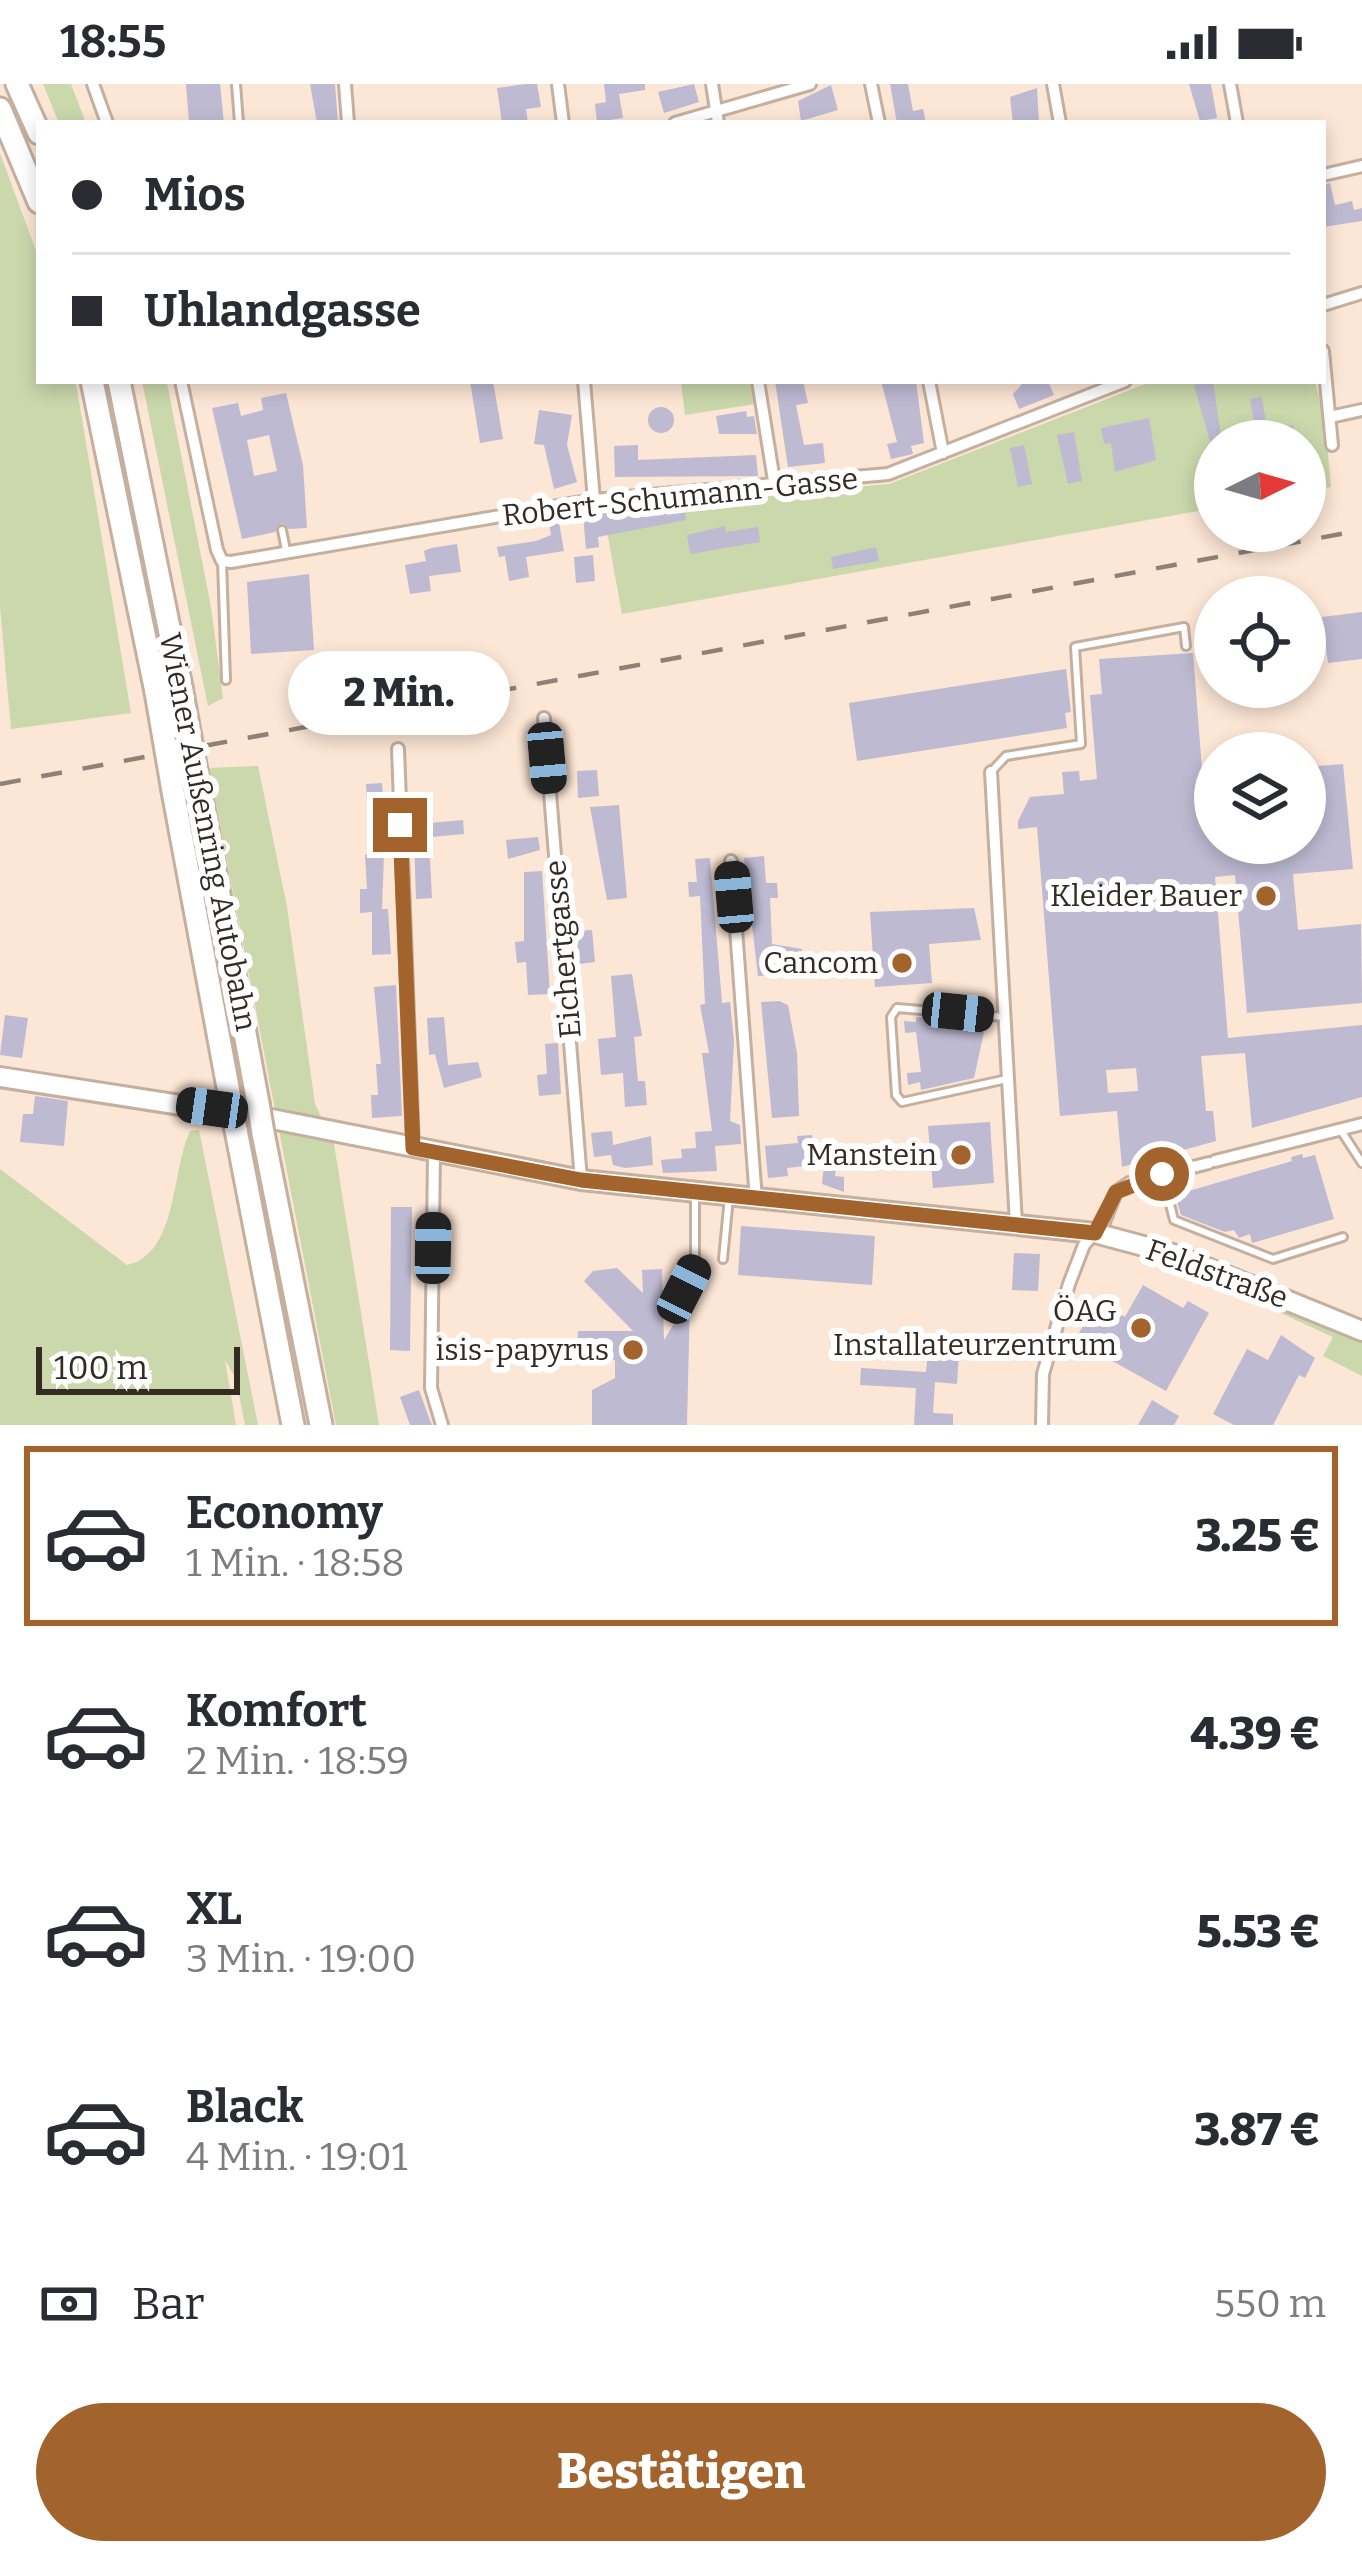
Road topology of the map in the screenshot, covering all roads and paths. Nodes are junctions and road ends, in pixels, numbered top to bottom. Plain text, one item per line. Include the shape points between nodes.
1 (17, 84) edge
2 (93, 84) edge
3 (236, 84) edge
4 (345, 84) edge
5 (558, 84) edge
6 (712, 84) edge
7 (810, 84) edge
8 (871, 84) edge
9 (1053, 84) edge
10 (1230, 84) edge
11 (0, 110) edge
12 (717, 117) edge
13 (106, 120) edge
14 (238, 120) edge
15 (348, 120) edge
16 (562, 120) edge
17 (878, 120) edge
18 (1059, 120) edge
19 (1236, 120) edge
20 (36, 126) edge
21 (1362, 166) edge
22 (1326, 175) edge
23 (36, 195) edge
24 (1362, 293) edge
25 (1326, 304) edge
26 (1326, 379) edge
27 (93, 384) edge
28 (120, 384) edge
29 (182, 384) edge
30 (584, 384) edge
31 (758, 384) edge
32 (930, 384) edge
33 (1111, 384) edge
34 (1362, 410) edge
35 (1330, 417) junction
36 (1332, 445) dead end
37 (943, 453) junction
38 (775, 487) junction
39 (594, 500) junction
40 (282, 530) dead end
41 (287, 554) junction
42 (222, 561) junction
43 (1186, 646) dead end
44 (226, 680) dead end
45 (544, 718) dead end
46 (398, 748) dead end
47 (991, 772) joint
48 (730, 861) dead end
49 (1004, 1016) junction
50 (0, 1077) edge
51 (1007, 1079) junction
52 (1362, 1124) edge
53 (1339, 1128) junction
54 (413, 1148) junction
55 (434, 1154) junction
56 (1362, 1163) edge
57 (1162, 1174) junction
58 (581, 1180) junction
59 (695, 1193) junction
60 (729, 1198) junction
61 (756, 1200) junction
62 (1016, 1224) junction
63 (1095, 1233) junction
64 (1343, 1237) dead end
65 (723, 1259) dead end
66 (672, 1311) dead end
67 (1362, 1331) edge
68 (293, 1425) edge
69 (321, 1425) edge
70 (442, 1425) edge
71 (1042, 1425) edge

1 - 20 highway
2 - 13 street
3 - 14 lane
4 - 15 street
5 - 16 street
6 - 12 street
7 - 12 street
8 - 17 street
9 - 18 street
10 - 19 street
11 - 23 highway
21 - 22 street
24 - 25 street
26 - 35 street
27 - 68 highway, Wiener Außenring Autobahn, bridge
28 - 69 highway, Wiener Außenring Autobahn, bridge
29 - 42 street
30 - 39 street
31 - 38 street
32 - 37 street
33 - 37 street, Robert-Schumann-Gasse
34 - 35 street
35 - 36 street
37 - 38 street, Robert-Schumann-Gasse via 888,474
38 - 39 street, Robert-Schumann-Gasse
39 - 41 street, Robert-Schumann-Gasse
40 - 41 lane
41 - 42 street, Robert-Schumann-Gasse
42 - 44 lane
43 - 47 lane via 1184,627 1076,647 1081,744 1006,756
45 - 58 street, Eichertgasse
46 - 54 street
47 - 49 street
48 - 61 street
49 - 51 street
49 - 51 lane via 913,1006 891,1017 902,1102
50 - 54 main road, Feldstraße
51 - 62 street
52 - 53 street
53 - 56 lane
53 - 57 street
54 - 55 main road, Feldstraße
55 - 58 main road, Feldstraße
55 - 70 street via 431,1388
57 - 63 street via 1116,1192
57 - 64 lane via 1174,1220 1274,1259
58 - 59 main road, Feldstraße
59 - 60 main road, Feldstraße
59 - 66 lane via 695,1268
60 - 61 main road, Feldstraße
60 - 65 lane
61 - 62 main road, Feldstraße via 927,1208
62 - 63 main road, Feldstraße
63 - 67 main road, Feldstraße via 1173,1254
63 - 71 street via 1079,1254 1043,1374

